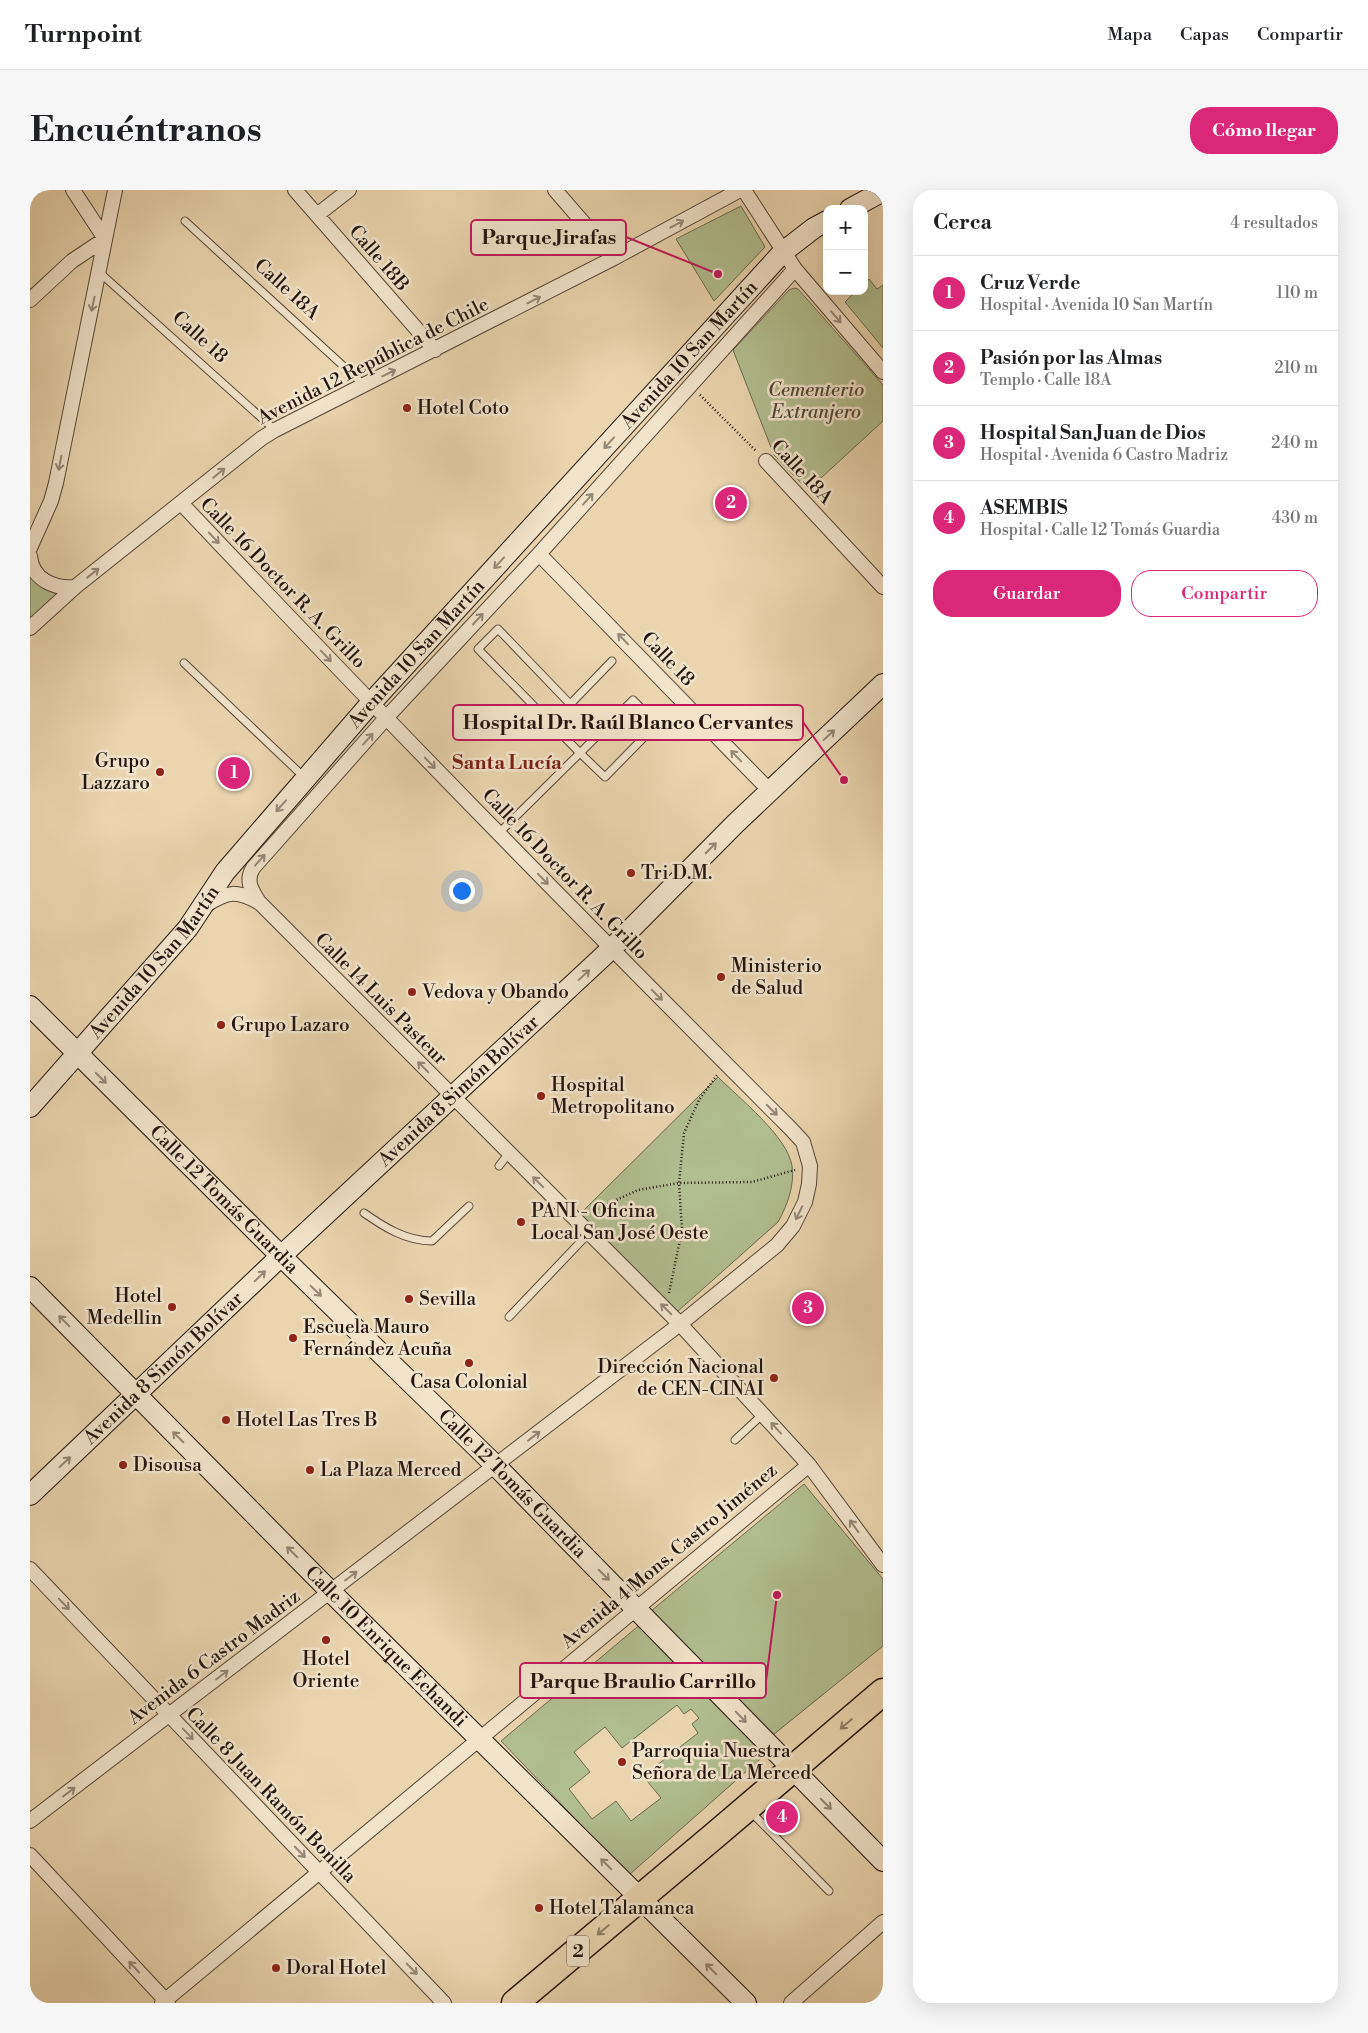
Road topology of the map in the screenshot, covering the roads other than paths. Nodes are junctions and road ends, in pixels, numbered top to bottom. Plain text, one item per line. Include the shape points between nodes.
1 (72, 190) edge
2 (115, 190) edge
3 (294, 190) edge
4 (349, 190) edge
5 (555, 190) edge
6 (740, 190) edge
7 (744, 190) edge
8 (883, 191) edge
9 (857, 205) edge
10 (317, 215) junction
11 (185, 221) dead end
12 (823, 223) edge
13 (105, 239) junction
14 (783, 252) junction
15 (614, 258) junction
16 (795, 270) junction
17 (99, 272) junction
18 (30, 300) edge
19 (435, 350) junction
20 (883, 372) edge
21 (364, 384) junction
22 (275, 430) junction
23 (766, 461) road end
24 (181, 503) junction
25 (30, 515) edge
26 (41, 525) junction
27 (30, 548) edge
28 (539, 554) junction
29 (30, 556) edge
30 (76, 587) junction
31 (883, 587) edge
32 (30, 628) edge
33 (612, 661) dead end
34 (184, 663) dead end
35 (883, 684) edge
36 (371, 703) junction
37 (570, 704) junction
38 (386, 718) junction
39 (552, 724) junction
40 (580, 754) junction
41 (305, 778) junction
42 (770, 791) junction
43 (499, 833) junction
44 (260, 902) junction
45 (202, 907) junction
46 (611, 949) junction
47 (30, 1006) edge
48 (78, 1054) junction
49 (453, 1097) junction
50 (30, 1107) edge
51 (509, 1153) junction
52 (499, 1166) dead end
53 (810, 1166) joint
54 (469, 1206) dead end
55 (364, 1213) dead end
56 (589, 1233) junction
57 (281, 1256) junction
58 (30, 1287) edge
59 (509, 1317) dead end
60 (684, 1321) junction
61 (136, 1395) junction
62 (763, 1414) junction
63 (735, 1440) dead end
64 (809, 1465) junction
65 (496, 1466) junction
66 (30, 1495) edge
67 (883, 1565) edge
68 (30, 1569) edge
69 (331, 1592) junction
70 (636, 1608) junction
71 (883, 1692) edge
72 (170, 1715) junction
73 (480, 1737) junction
74 (792, 1769) junction
75 (747, 1808) junction
76 (30, 1821) edge
77 (30, 1855) edge
78 (883, 1861) edge
79 (320, 1873) junction
80 (829, 1891) dead end
81 (640, 1899) junction
82 (883, 1922) edge
83 (165, 2002) edge
84 (444, 2003) edge
85 (515, 2003) edge
86 (746, 2003) edge
87 (791, 2003) edge

1 - 13 street
2 - 13 street
3 - 10 street, Calle 18B
4 - 10 street
5 - 15 street
15 -> 6 street, Avenida 12 República de Chile
7 - 14 street
8 - 9 street
10 - 19 street, Calle 18B
11 - 21 lane, Calle 18A
12 - 14 street, Avenida 10 San Martín
13 - 17 street
13 - 18 street via 72,261
14 - 16 street
14 -> 36 street, Avenida 10 San Martín
19 -> 15 street, Avenida 12 República de Chile
16 -> 20 street
28 -> 16 street, Avenida 10 San Martín
17 - 22 lane, Calle 18
17 -> 26 street via 56,483
21 -> 19 street, Avenida 12 República de Chile
21 - 22 street, Avenida 12 República de Chile
24 -> 22 street, Avenida 12 República de Chile
23 - 31 street, Calle 18A
30 -> 24 street, Avenida 12 República de Chile
24 -> 36 street, Calle 16 Doctor R. A. Grillo
25 - 26 street
26 - 27 street
38 -> 28 street, Avenida 10 San Martín
42 -> 28 street, Calle 18
29 - 30 street via 35,571 43,580 52,586
30 - 32 street, Avenida 12 República de Chile
33 - 37 lane
34 - 41 lane
42 -> 35 street, Avenida 8 Simón Bolívar
36 - 38 street, Calle 16 Doctor R. A. Grillo
36 - 41 street, Avenida 10 San Martín
37 - 39 lane
37 - 39 lane via 498,630 478,649
38 -> 43 street, Calle 16 Doctor R. A. Grillo
44 -> 38 street, Avenida 10 San Martín via 249,879 253,868
39 - 40 lane
40 - 40 lane via 633,700 657,724 605,777
40 - 43 lane
41 -> 45 street, Avenida 10 San Martín via 224,872
46 -> 42 street, Avenida 8 Simón Bolívar
43 -> 46 street, Calle 16 Doctor R. A. Grillo
44 - 45 street, Calle 14 Luis Pasteur via 248,896 227,893
49 -> 44 street, Calle 14 Luis Pasteur
45 - 48 street, Avenida 10 San Martín via 188,928
49 -> 46 street, Avenida 8 Simón Bolívar
46 -> 53 street, Calle 16 Doctor R. A. Grillo via 803,1142
47 - 48 street, Calle 12 Tomás Guardia
48 - 50 street, Avenida 10 San Martín
48 -> 57 street, Calle 12 Tomás Guardia
49 - 51 street, Calle 14 Luis Pasteur
49 - 57 street, Avenida 8 Simón Bolívar
51 - 52 lane
56 -> 51 street, Calle 14 Luis Pasteur
53 -> 60 street, Avenida 6 Castro Madriz via 805,1202 793,1226 777,1245
54 - 55 lane via 432,1240 415,1239 386,1229
56 - 59 lane
60 -> 56 street, Calle 14 Luis Pasteur
61 -> 57 street, Avenida 8 Simón Bolívar
57 -> 65 street, Calle 12 Tomás Guardia
61 -> 58 street, Calle 10 Enrique Echandi
60 - 62 street, Calle 14 Luis Pasteur
65 -> 60 street, Avenida 6 Castro Madriz
66 -> 61 street, Avenida 8 Simón Bolívar
69 -> 61 street, Calle 10 Enrique Echandi
62 - 63 lane
64 -> 62 street, Calle 14 Luis Pasteur
67 -> 64 street, Calle 14 Luis Pasteur
64 - 70 street, Avenida 4 Mons. Castro Jiménez
69 -> 65 street, Avenida 6 Castro Madriz
65 -> 70 street, Calle 12 Tomás Guardia
68 -> 72 street, Calle 8 Juan Ramón Bonilla
72 -> 69 street, Avenida 6 Castro Madriz
69 - 73 street, Calle 10 Enrique Echandi
70 - 73 street, Avenida 4 Mons. Castro Jiménez
70 -> 74 street, Calle 12 Tomás Guardia
71 -> 74 highway, 2
76 -> 72 street, Avenida 6 Castro Madriz
72 -> 79 street, Calle 8 Juan Ramón Bonilla
73 - 79 street, Avenida 4 Mons. Castro Jiménez
81 -> 73 street, Calle 10 Enrique Echandi
74 - 75 highway, 2
74 -> 78 street, Calle 12 Tomás Guardia
75 - 80 lane
75 - 81 highway, 2
83 -> 77 street
79 - 83 street, Avenida 4 Mons. Castro Jiménez
79 -> 84 street, Calle 8 Juan Ramón Bonilla
81 -> 85 highway, 2
86 -> 81 street, Calle 10 Enrique Echandi
82 - 87 street

